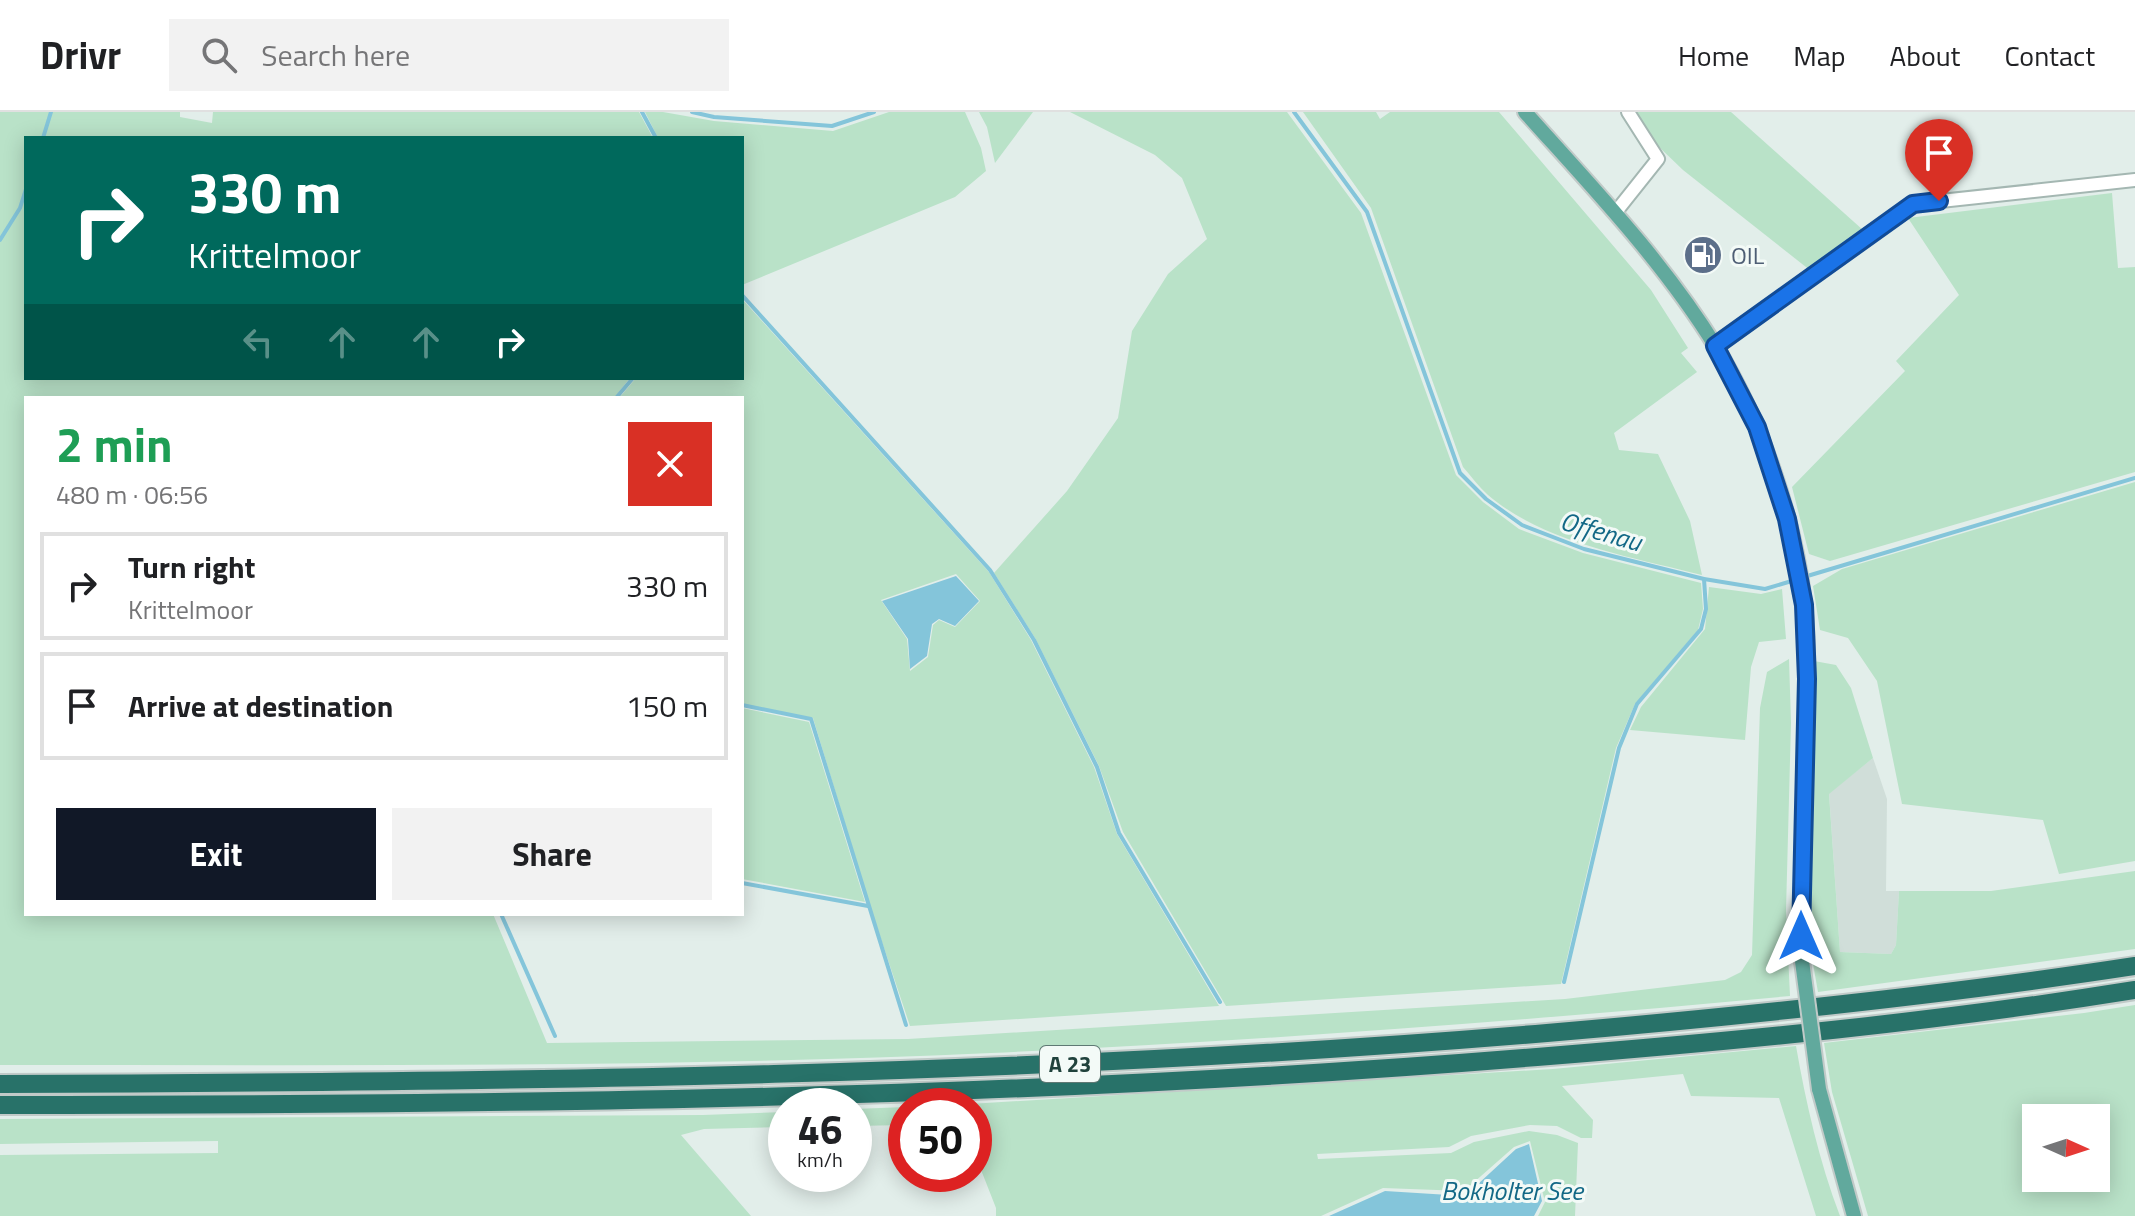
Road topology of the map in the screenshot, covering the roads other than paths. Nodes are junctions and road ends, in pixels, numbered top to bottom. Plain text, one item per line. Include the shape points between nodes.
1 (1525, 112) edge
2 (1628, 112) edge
3 (2135, 180) edge
4 (1615, 213) junction
5 (1715, 346) junction
6 (2135, 966) edge
7 (2135, 990) edge
8 (0, 1084) edge
9 (0, 1105) edge
10 (1854, 1216) edge

1 - 4 main road
2 - 4 street via 1658,159
3 - 5 street via 1913,204
4 - 5 main road
5 - 10 main road, bridge via 1757,427 1798,566 1807,679 1802,961 1819,1089
6 - 8 highway, A 23 via 1736,1017 1369,1048 1006,1067
7 - 9 highway, A 23 via 1736,1041 1374,1071 701,1099

